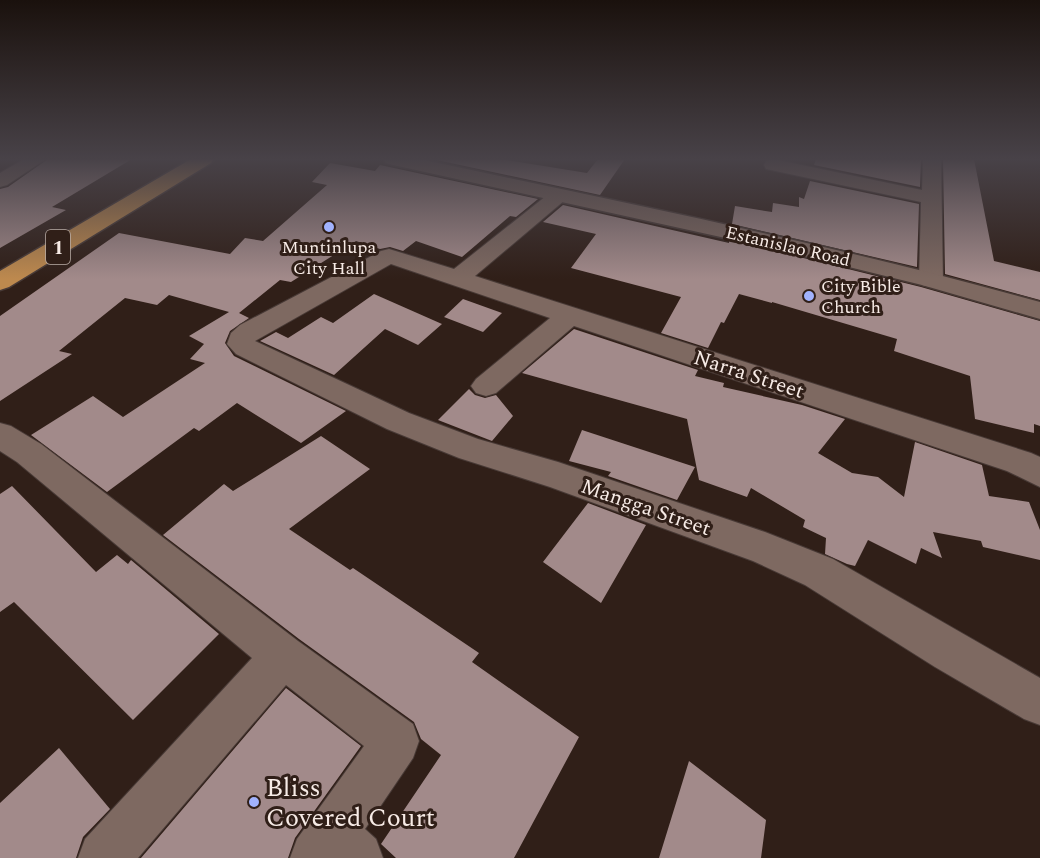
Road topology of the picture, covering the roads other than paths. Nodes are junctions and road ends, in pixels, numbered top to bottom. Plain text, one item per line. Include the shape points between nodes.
1 (138, 199) edge
2 (554, 199) edge
3 (572, 199) edge
4 (931, 199) edge
5 (456, 279) junction
6 (931, 280) junction
7 (0, 282) edge
8 (1040, 311) edge
9 (570, 315) junction
10 (241, 339) joint
11 (486, 386) dead end
12 (0, 435) edge
13 (1040, 473) edge
14 (283, 656) junction
15 (1040, 703) edge
16 (335, 850) edge
17 (104, 858) edge

1 - 7 highway, 1
2 - 5 street
3 - 6 street, Estanislao Road
4 - 6 street
5 - 9 street, Narra Street
5 - 10 street, Narra Street via 389,256 249,331
6 - 8 street, Estanislao Road
9 - 11 street
9 - 13 street, Narra Street via 1019,462
10 - 15 street, Mangga Street via 246,348 398,421 765,549 819,572
12 - 14 street via 29,453
14 - 16 street via 396,741
14 - 17 street

